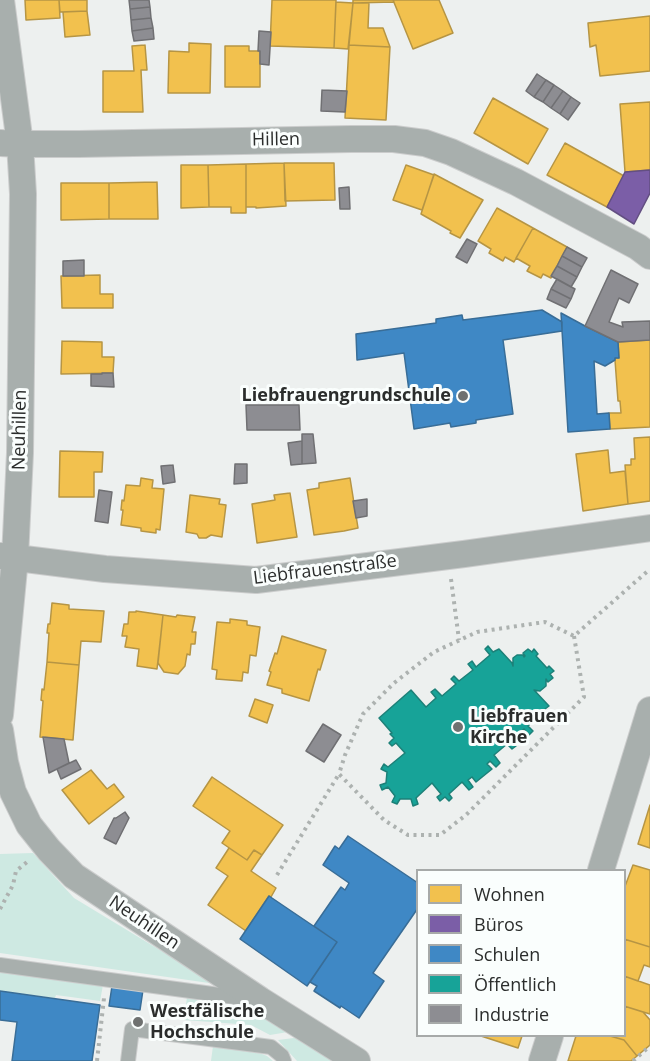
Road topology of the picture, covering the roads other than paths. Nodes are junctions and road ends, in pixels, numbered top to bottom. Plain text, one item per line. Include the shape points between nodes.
1 (1, 0) edge
2 (10, 144) edge
3 (650, 256) edge
4 (650, 528) edge
5 (7, 557) edge
6 (650, 710) edge
7 (0, 715) edge
8 (0, 730) edge
9 (600, 869) edge
10 (0, 965) edge
11 (260, 1000) junction
12 (549, 1037) edge
13 (128, 1061) edge
14 (284, 1061) edge
15 (357, 1061) edge
16 (542, 1061) edge

1 - 2 street
2 - 3 street, Hillen via 351,139 424,143 516,182
2 - 5 street, Neuhillen via 23,194 20,453
4 - 5 street, Liebfrauenstraße via 256,580
5 - 7 street, Neuhillen
6 - 9 street
8 - 11 street, Neuhillen via 13,792 29,825 74,876
10 - 11 lane
11 - 15 street, Neuhillen
12 - 16 street
13 - 14 lane via 132,1029 271,1047

